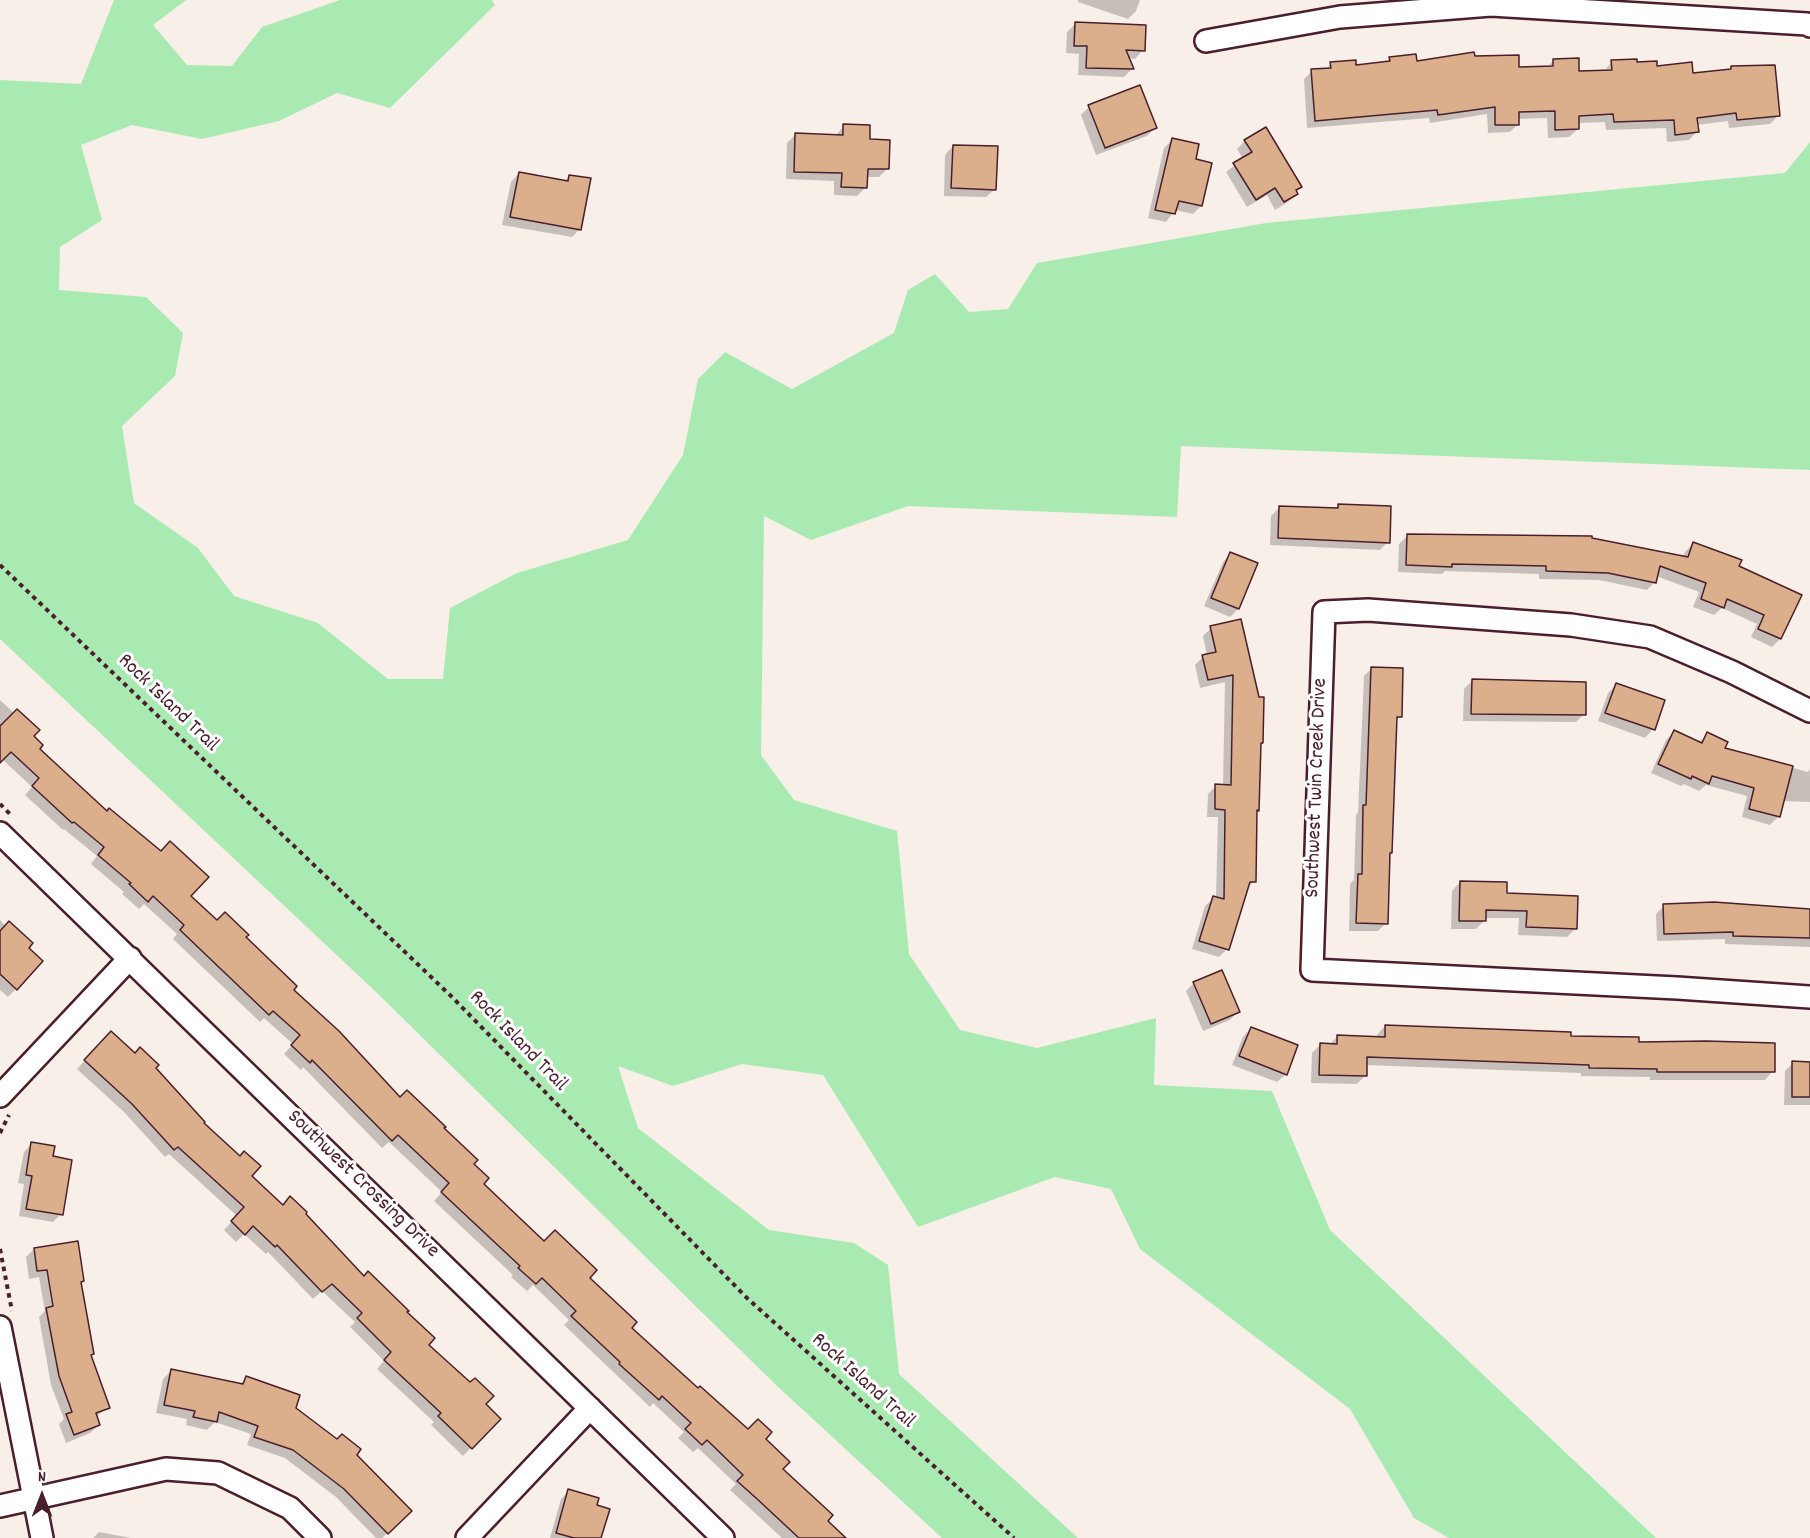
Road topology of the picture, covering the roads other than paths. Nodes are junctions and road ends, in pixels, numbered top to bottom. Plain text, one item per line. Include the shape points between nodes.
1 (1491, 3) edge
2 (1810, 26) edge
3 (1206, 41) dead end
4 (1810, 711) edge
5 (0, 833) edge
6 (130, 958) junction
7 (1810, 997) edge
8 (0, 1096) edge
9 (0, 1327) edge
10 (590, 1408) junction
11 (35, 1499) junction
12 (0, 1506) edge
13 (42, 1538) edge
14 (320, 1538) edge
15 (467, 1538) edge
16 (723, 1538) edge

1 - 2 street
1 - 3 street via 1340,17
4 - 7 street, Southwest Twin Creek Drive via 1650,637 1571,625 1368,610 1324,612 1312,970
5 - 6 street, Southwest Crossing Drive
6 - 8 street
6 - 10 street, Southwest Crossing Drive
9 - 11 street
10 - 15 street
10 - 16 street, Southwest Crossing Drive
11 - 12 street
11 - 13 street
11 - 14 street via 166,1469 218,1473 290,1508

